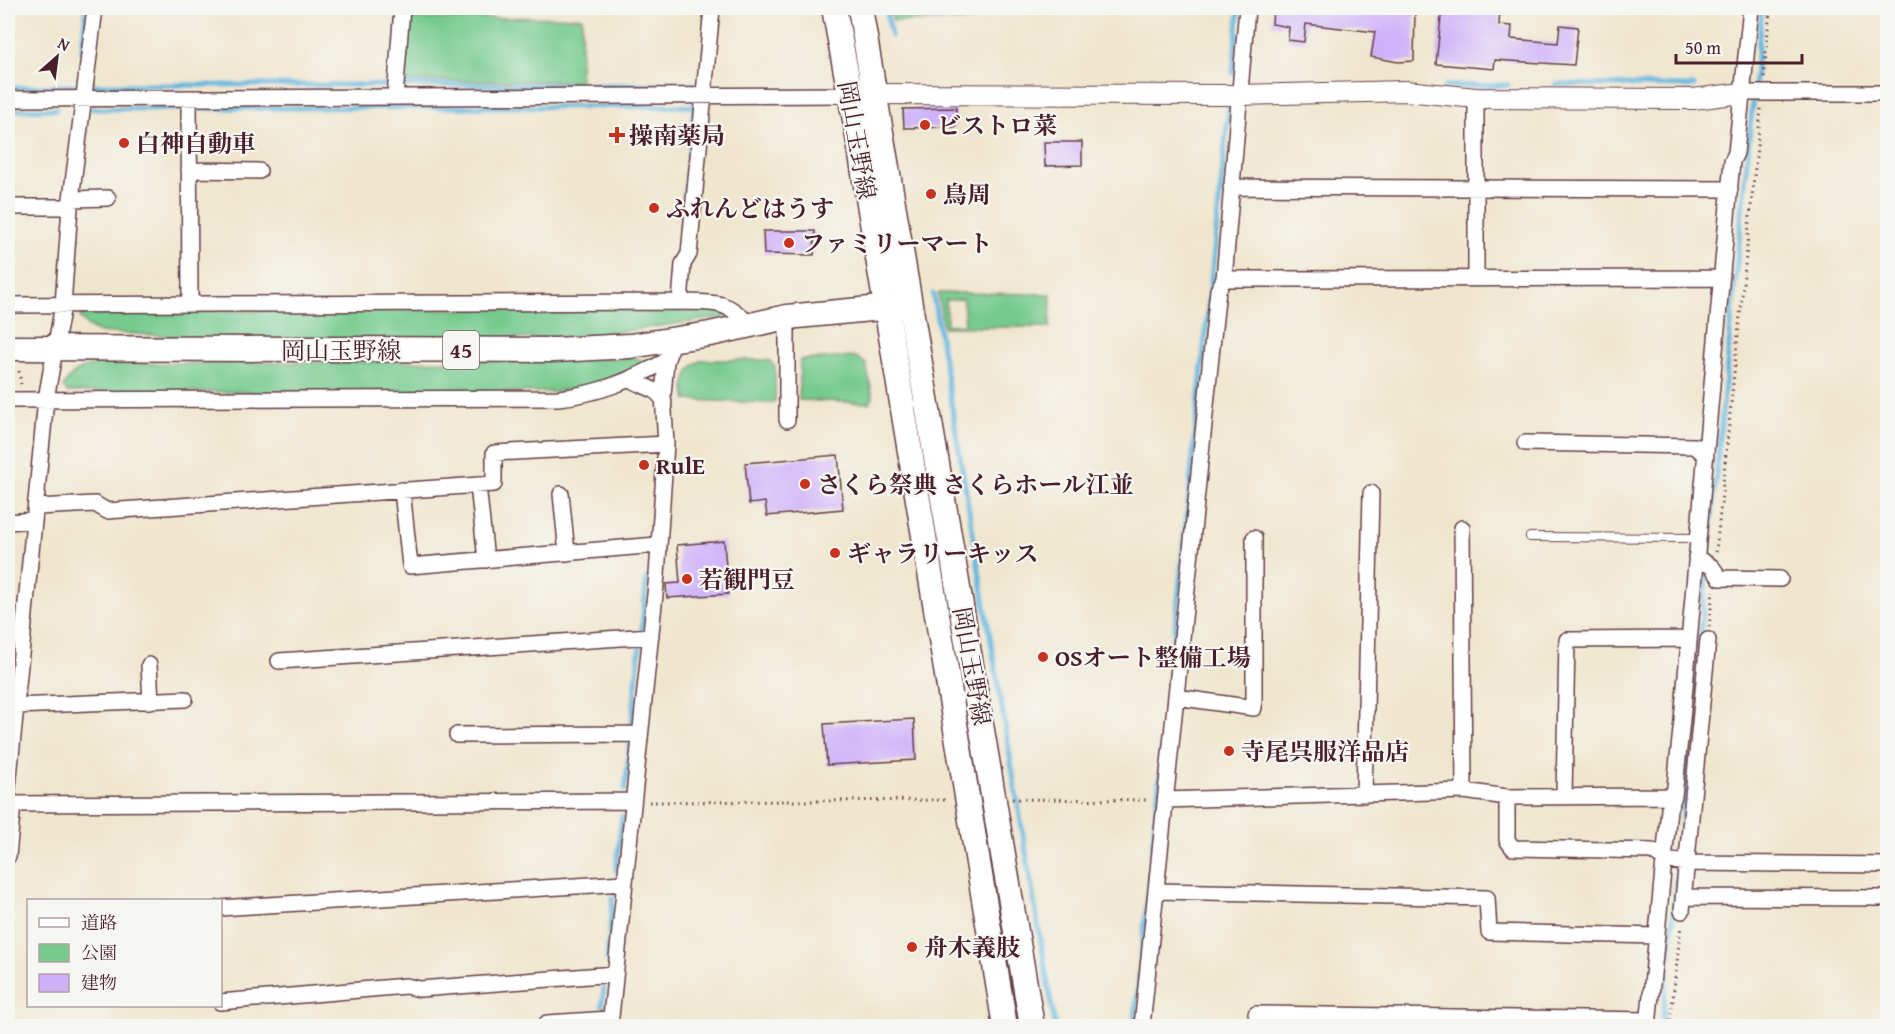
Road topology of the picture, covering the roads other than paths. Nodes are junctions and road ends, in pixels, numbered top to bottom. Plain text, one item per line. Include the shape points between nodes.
1 (95, 8) edge
2 (402, 8) edge
3 (712, 8) edge
4 (834, 8) edge
5 (860, 8) edge
6 (1247, 8) edge
7 (1751, 8) edge
8 (86, 90) junction
9 (396, 90) junction
10 (1753, 93) junction
11 (1887, 93) edge
12 (875, 94) junction
13 (849, 95) junction
14 (1238, 95) junction
15 (698, 96) junction
16 (8, 99) edge
17 (1476, 99) junction
18 (189, 105) junction
19 (189, 171) junction
20 (259, 171) dead end
21 (1231, 187) junction
22 (1476, 188) junction
23 (1730, 189) junction
24 (108, 198) dead end
25 (70, 203) junction
26 (8, 207) edge
27 (1721, 278) junction
28 (1224, 279) junction
29 (1476, 279) junction
30 (680, 302) junction
31 (190, 303) junction
32 (63, 304) junction
33 (8, 305) edge
34 (911, 305) junction
35 (886, 308) junction
36 (787, 317) junction
37 (747, 323) junction
38 (8, 348) edge
39 (57, 350) junction
40 (670, 350) junction
41 (631, 380) junction
42 (46, 399) junction
43 (8, 400) edge
44 (664, 401) junction
45 (787, 420) dead end
46 (1525, 443) dead end
47 (666, 444) junction
48 (1705, 455) junction
49 (478, 485) junction
50 (402, 490) junction
51 (1371, 493) dead end
52 (561, 494) dead end
53 (36, 513) junction
54 (8, 522) edge
55 (1462, 528) dead end
56 (1530, 537) dead end
57 (1254, 538) dead end
58 (1698, 538) junction
59 (657, 545) junction
60 (567, 553) junction
61 (486, 560) junction
62 (1706, 564) junction
63 (1780, 579) dead end
64 (642, 636) junction
65 (1689, 639) junction
66 (1708, 640) road end
67 (279, 661) dead end
68 (149, 665) dead end
69 (13, 697) edge
70 (1176, 697) junction
71 (185, 699) dead end
72 (151, 701) junction
73 (633, 734) junction
74 (457, 735) dead end
75 (8, 787) edge
76 (1464, 791) junction
77 (1364, 795) junction
78 (1564, 796) junction
79 (1674, 796) junction
80 (1507, 797) junction
81 (1159, 800) junction
82 (633, 801) junction
83 (9, 802) edge
84 (8, 856) edge
85 (1676, 862) junction
86 (1887, 865) edge
87 (624, 883) junction
88 (1156, 891) junction
89 (1887, 898) edge
90 (1675, 900) junction
91 (222, 908) edge
92 (1657, 936) junction
93 (615, 974) junction
94 (222, 1002) edge
95 (1256, 1014) dead end
96 (610, 1023) edge
97 (1648, 1023) edge
98 (547, 1026) edge
99 (1005, 1026) edge
100 (1032, 1026) edge
101 (1142, 1026) edge

1 - 8 street
2 - 9 street
3 - 15 street
4 - 13 main road, 岡山玉野線
5 - 12 main road, 岡山玉野線
6 - 14 street
7 - 10 street
8 - 16 street
8 - 18 street
8 - 25 street
9 - 15 street
9 - 18 street
10 - 11 street
10 - 17 street via 1693,99
10 - 23 street
12 - 13 street
12 - 14 street
12 - 34 main road, 岡山玉野線
13 - 15 street
13 - 35 main road, 岡山玉野線
14 - 17 street via 1406,91
14 - 21 street
15 - 30 street via 688,254 683,264
17 - 22 street
18 - 19 street
19 - 20 street
19 - 31 street
21 - 22 street
21 - 28 street
22 - 23 street
22 - 29 street
23 - 27 street
24 - 25 street
25 - 26 street
25 - 32 street
27 - 29 street
27 - 48 street
28 - 29 street
28 - 70 street via 1218,290 1215,314
30 - 31 street
30 - 37 street via 725,304
31 - 32 street
32 - 33 street
32 - 39 street
34 - 35 main road, 岡山玉野線 / 45
34 - 100 main road, 岡山玉野線 via 1005,799
35 - 36 main road, 岡山玉野線 / 45
35 - 99 main road, 岡山玉野線
36 - 37 main road, 岡山玉野線 / 45
36 - 45 street
37 - 40 main road, 岡山玉野線 / 45
38 - 39 main road, 岡山玉野線 / 45
39 - 40 main road, 岡山玉野線 / 45 via 555,350 630,346
39 - 42 street
40 - 41 street
40 - 44 street
41 - 42 street via 582,396 558,398
41 - 44 street via 656,391
42 - 43 street
42 - 53 street
44 - 47 street
46 - 48 street via 1695,446
47 - 49 street via 494,453 494,484
47 - 59 street
48 - 58 street
49 - 50 street
49 - 61 street
50 - 53 street via 107,511 95,504
50 - 61 street via 410,566
51 - 77 street
52 - 60 street
53 - 54 street
53 - 69 street
55 - 76 street
56 - 58 lane
57 - 70 street via 1254,708
58 - 62 street
59 - 60 street
59 - 64 street via 657,575
60 - 61 street
62 - 63 street via 1720,578
62 - 65 street
64 - 67 street
64 - 73 street
65 - 78 street via 1567,640
65 - 79 street
66 - 85 street
68 - 72 street
69 - 72 street
69 - 75 street
70 - 81 street
71 - 72 street
73 - 74 street
73 - 82 street
76 - 77 street
76 - 80 street
77 - 81 street
78 - 79 street
78 - 80 street
79 - 85 street via 1670,809
80 - 85 street via 1507,840 1514,848 1652,851
81 - 88 street
82 - 83 street
82 - 87 street
83 - 84 street
85 - 86 street
85 - 90 street
85 - 90 street
87 - 91 street
87 - 93 street
88 - 92 street via 1488,898 1489,932
88 - 101 street
89 - 90 street
90 - 92 street
92 - 97 street
93 - 94 street
93 - 96 street
95 - 97 street
96 - 98 street

